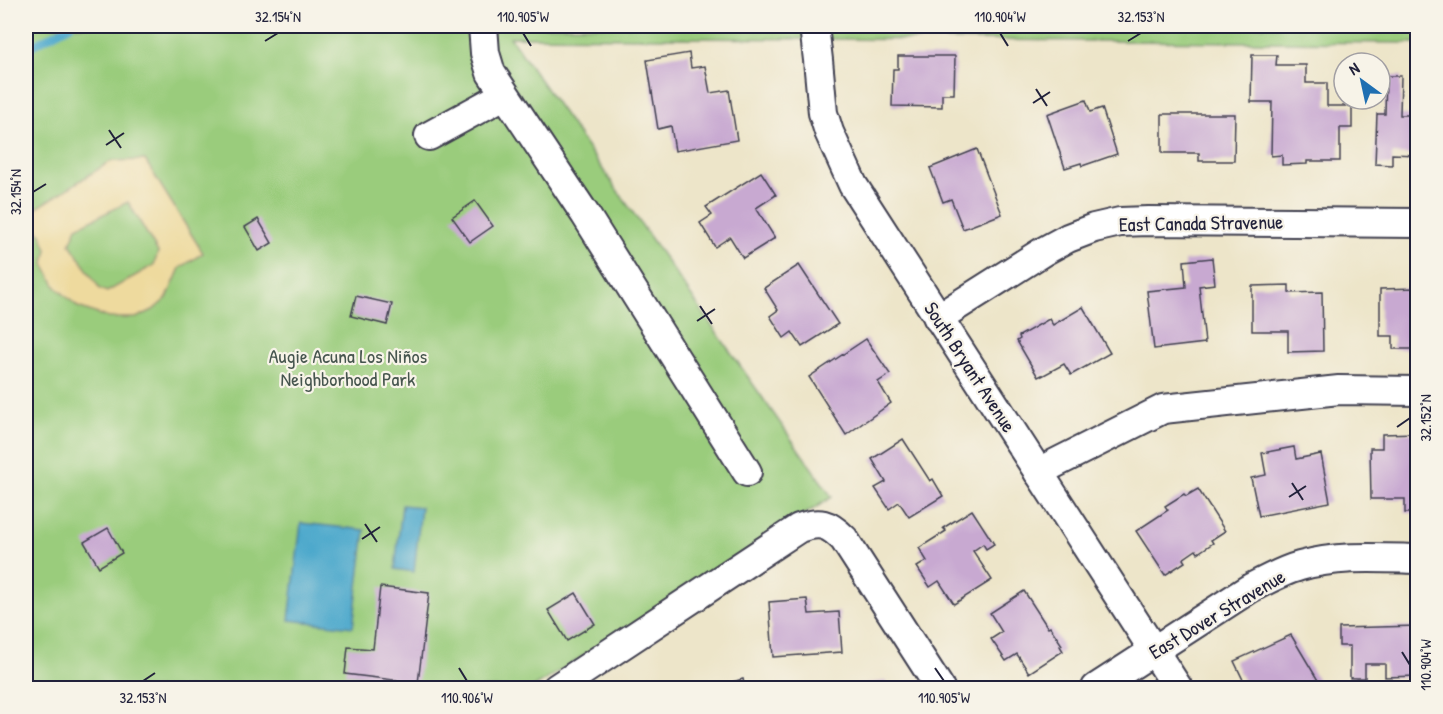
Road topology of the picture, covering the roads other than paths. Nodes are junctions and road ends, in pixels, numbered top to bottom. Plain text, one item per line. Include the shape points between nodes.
1 (483, 26) edge
2 (814, 26) edge
3 (504, 95) junction
4 (429, 136) dead end
5 (1418, 223) edge
6 (938, 318) junction
7 (1418, 391) edge
8 (747, 472) dead end
9 (1038, 472) junction
10 (1418, 559) edge
11 (1154, 651) junction
12 (557, 688) edge
13 (940, 688) edge
14 (1096, 688) edge
15 (1178, 688) edge

1 - 3 street via 491,73
2 - 6 street, South Bryant Avenue via 823,113 838,156
3 - 4 street
3 - 8 street via 591,224
5 - 6 street, East Canada Stravenue via 1120,222 1094,228 1044,251
6 - 9 street, South Bryant Avenue
7 - 9 street via 1339,390 1163,409
9 - 11 street, South Bryant Avenue
10 - 11 street, East Dover Stravenue via 1348,558 1300,566 1249,589
11 - 14 street, East Dover Stravenue
11 - 15 street, South Bryant Avenue
12 - 13 street via 810,524 834,528 844,539

